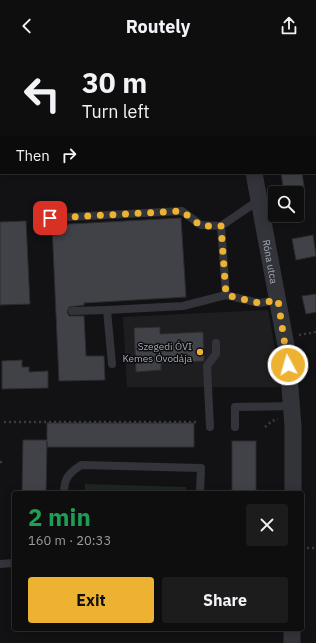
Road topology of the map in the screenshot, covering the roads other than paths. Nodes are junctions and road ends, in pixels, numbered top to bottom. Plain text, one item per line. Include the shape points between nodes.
1 (254, 174) edge
2 (260, 200) junction
3 (50, 218) dead end
4 (221, 226) junction
5 (226, 295) junction
6 (278, 300) junction
7 (107, 310) junction
8 (72, 311) dead end
9 (216, 343) dead end
10 (112, 364) dead end
11 (291, 406) junction
12 (208, 427) road end
13 (235, 427) dead end
14 (64, 491) edge
15 (200, 491) edge
16 (293, 491) edge
17 (12, 563) edge
18 (0, 564) edge
19 (292, 631) edge
20 (292, 643) edge

1 - 2 street, Róna utca
2 - 4 lane
2 - 6 street, Róna utca
3 - 4 lane via 182,211 201,226
4 - 5 lane
5 - 6 lane via 259,303
5 - 7 lane via 183,306
6 - 11 street, Róna utca via 287,351
7 - 8 lane
7 - 10 lane
9 - 12 lane via 216,354 207,366
11 - 13 lane via 235,407
11 - 16 street, Róna utca
14 - 15 lane via 64,482 70,472 81,465 201,468
17 - 18 lane
19 - 20 street

